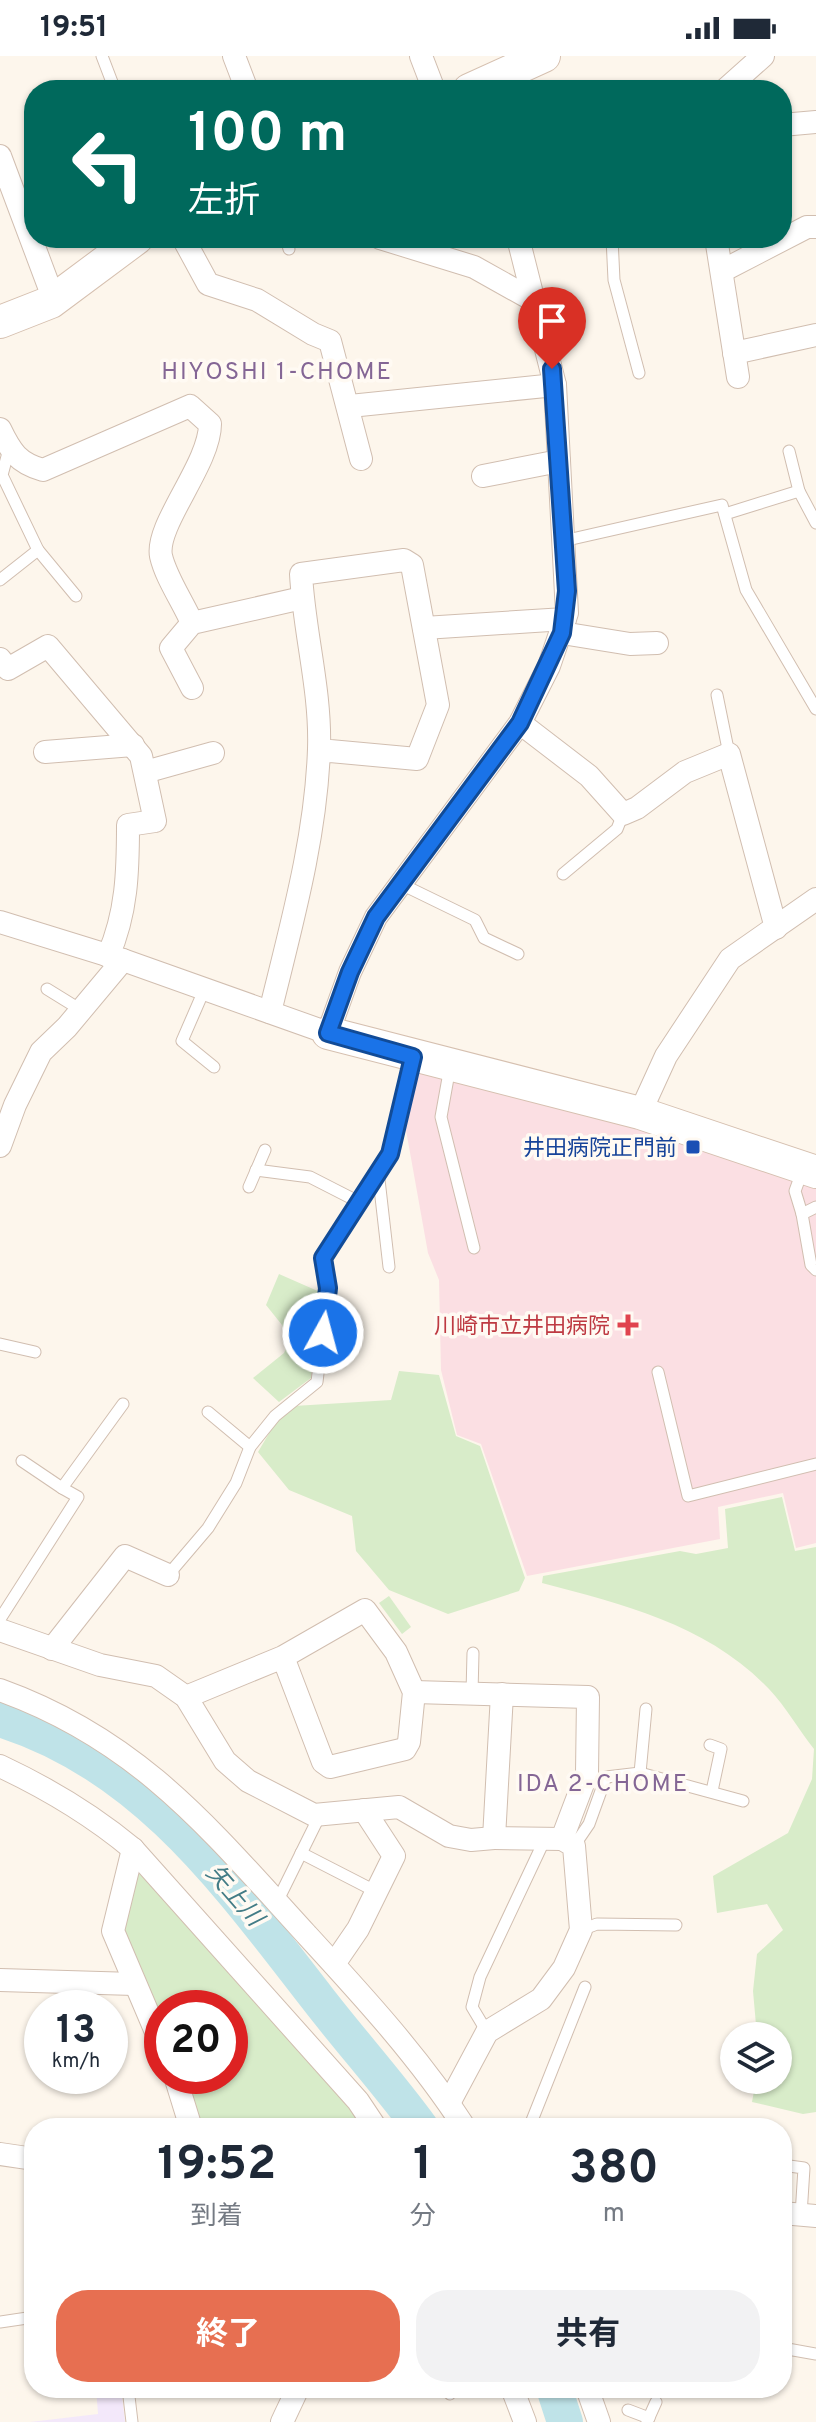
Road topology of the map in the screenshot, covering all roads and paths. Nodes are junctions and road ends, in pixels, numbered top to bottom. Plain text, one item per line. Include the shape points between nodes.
1 (102, 56) edge
2 (234, 56) edge
3 (421, 56) edge
4 (544, 56) edge
5 (763, 56) edge
6 (111, 80) edge
7 (243, 80) edge
8 (430, 80) edge
9 (495, 80) edge
10 (736, 80) edge
11 (816, 122) edge
12 (792, 124) edge
13 (0, 156) edge
14 (5, 184) edge
15 (816, 227) edge
16 (24, 229) edge
17 (792, 235) edge
18 (32, 248) edge
19 (122, 248) edge
20 (188, 248) edge
21 (412, 248) edge
22 (520, 248) edge
23 (612, 248) edge
24 (718, 248) edge
25 (766, 248) edge
26 (722, 271) junction
27 (54, 300) junction
28 (533, 300) junction
29 (0, 322) edge
30 (816, 335) edge
31 (734, 353) junction
32 (639, 373) dead end
33 (738, 377) dead end
34 (555, 385) junction
35 (350, 406) junction
36 (5, 439) edge
37 (789, 451) dead end
38 (361, 459) dead end
39 (559, 461) junction
40 (483, 476) dead end
41 (799, 491) junction
42 (725, 514) junction
43 (814, 516) edge
44 (563, 541) junction
45 (38, 550) junction
46 (0, 580) edge
47 (76, 596) dead end
48 (302, 598) junction
49 (192, 623) junction
50 (564, 626) junction
51 (424, 628) junction
52 (657, 643) dead end
53 (0, 659) edge
54 (192, 688) dead end
55 (717, 695) dead end
56 (816, 709) edge
57 (520, 723) junction
58 (133, 745) junction
59 (319, 750) junction
60 (45, 752) dead end
61 (213, 753) dead end
62 (729, 754) junction
63 (145, 772) junction
64 (623, 814) junction
65 (563, 874) dead end
66 (401, 884) junction
67 (812, 907) edge
68 (0, 922) edge
69 (776, 928) junction
70 (518, 954) dead end
71 (116, 958) junction
72 (205, 988) junction
73 (47, 989) dead end
74 (81, 1010) junction
75 (270, 1012) junction
76 (328, 1033) junction
77 (413, 1057) junction
78 (450, 1066) junction
79 (214, 1067) dead end
80 (7, 1099) edge
81 (640, 1113) junction
82 (0, 1146) edge
83 (265, 1150) dead end
84 (256, 1170) junction
85 (810, 1170) edge
86 (378, 1171) junction
87 (249, 1187) dead end
88 (357, 1201) junction
89 (816, 1207) edge
90 (802, 1214) junction
91 (474, 1248) dead end
92 (389, 1267) dead end
93 (816, 1270) edge
94 (0, 1344) edge
95 (35, 1352) dead end
96 (658, 1372) dead end
97 (123, 1404) dead end
98 (208, 1412) dead end
99 (250, 1447) junction
100 (22, 1461) dead end
101 (816, 1464) edge
102 (62, 1488) junction
103 (168, 1575) joint
104 (0, 1619) edge
105 (0, 1630) edge
106 (52, 1649) junction
107 (473, 1653) dead end
108 (283, 1657) junction
109 (0, 1690) edge
110 (414, 1692) junction
111 (472, 1693) junction
112 (502, 1694) junction
113 (186, 1697) junction
114 (646, 1709) dead end
115 (710, 1745) dead end
116 (0, 1766) edge
117 (640, 1773) junction
118 (712, 1791) junction
119 (743, 1801) dead end
120 (364, 1810) junction
121 (314, 1815) junction
122 (494, 1838) junction
123 (561, 1841) junction
124 (133, 1849) junction
125 (301, 1853) junction
126 (377, 1892) junction
127 (277, 1902) junction
128 (676, 1925) dead end
129 (581, 1930) junction
130 (334, 1964) junction
131 (0, 1980) edge
132 (134, 1984) junction
133 (585, 1987) dead end
134 (144, 2006) edge
135 (487, 2032) junction
136 (181, 2094) edge
137 (449, 2103) junction
138 (188, 2118) edge
139 (369, 2118) edge
140 (459, 2118) edge
141 (533, 2118) edge
142 (0, 2154) edge
143 (24, 2158) edge
144 (792, 2166) edge
145 (800, 2215) edge
146 (24, 2318) edge
147 (0, 2322) edge
148 (792, 2350) edge
149 (816, 2354) edge
150 (129, 2398) edge
151 (293, 2398) edge
152 (516, 2398) edge
153 (591, 2398) edge
154 (656, 2402) dead end
155 (628, 2410) dead end
156 (648, 2420) edge
157 (132, 2422) edge
158 (282, 2422) edge
159 (525, 2422) edge
160 (599, 2422) edge

1 - 6 lane
2 - 7 street
3 - 8 street
4 - 9 street
5 - 10 street
11 - 12 street
13 - 14 street
14 - 16 street
15 - 17 street
18 - 27 street
19 - 27 street
20 - 35 street via 208,284 257,300 330,341
21 - 28 street via 474,267
22 - 28 street
23 - 32 lane via 614,280
24 - 26 street
25 - 26 street
26 - 31 street
27 - 29 street
28 - 34 street
30 - 31 street
31 - 33 street
34 - 35 street
34 - 39 street
35 - 38 street
36 - 45 lane via 2,475
36 - 49 street via 22,464 43,470 190,406 210,424 201,459 161,541 162,557
37 - 41 lane
39 - 40 street
39 - 44 street
41 - 42 lane
41 - 43 lane
42 - 44 lane via 722,505
42 - 56 lane via 746,590
44 - 50 street
45 - 46 lane
45 - 47 lane
48 - 49 street
48 - 51 street via 301,574 404,560 412,565
48 - 59 street via 317,695
49 - 54 street via 171,648
50 - 51 street
50 - 52 street via 630,644
50 - 57 street
51 - 59 street via 438,705 417,759
53 - 58 street via 8,669 48,646
55 - 62 lane
57 - 64 street via 589,776
57 - 66 street
58 - 60 street
58 - 63 street
59 - 75 street via 302,878
61 - 63 street
62 - 64 street via 685,772
62 - 69 street
63 - 71 street via 155,821 128,825 127,891
64 - 65 lane via 617,829
66 - 70 lane via 475,920 484,938
66 - 76 street via 370,931
67 - 69 street
68 - 71 street
69 - 81 street via 730,959 666,1056
71 - 72 street
71 - 74 street
72 - 75 street
72 - 79 lane via 182,1041
73 - 74 lane
74 - 80 street
75 - 76 street
76 - 77 street
77 - 78 street
77 - 86 lane via 390,1154
78 - 81 street
78 - 91 lane via 441,1117
80 - 82 street
81 - 85 street
83 - 84 lane
84 - 87 lane
84 - 88 lane via 310,1177
85 - 90 lane via 795,1191
86 - 88 lane
86 - 92 lane
88 - 99 lane via 323,1258 328,1288 317,1382 275,1416
89 - 90 lane
90 - 93 lane
94 - 95 lane
96 - 101 lane via 688,1496
97 - 102 lane
98 - 99 lane
99 - 103 lane via 236,1483 208,1528
100 - 102 lane
102 - 104 lane via 78,1497
103 - 106 street via 125,1556
105 - 106 street
106 - 113 street via 156,1676
107 - 111 lane
108 - 110 street via 365,1610 396,1652
108 - 110 street via 323,1762 330,1767 405,1749
108 - 113 street
109 - 127 street via 89,1729 175,1792
110 - 111 street
111 - 112 street
112 - 122 street
112 - 123 street via 588,1697 587,1773
113 - 121 street via 225,1761 248,1781
114 - 117 lane
115 - 118 lane via 721,1749
116 - 124 street via 94,1816
117 - 118 lane
117 - 123 lane via 606,1777 589,1824
118 - 119 lane
120 - 121 street
120 - 122 street via 399,1807 449,1836
120 - 126 street via 394,1856
121 - 125 lane via 316,1823
122 - 123 street
123 - 129 street
123 - 135 lane via 480,1977 472,2007
124 - 132 street via 113,1931
124 - 139 street
125 - 126 lane
125 - 127 lane
126 - 130 street
127 - 130 street
128 - 129 lane via 597,1924
129 - 135 street via 564,1968 541,1999
130 - 137 street
131 - 132 street
132 - 134 street
133 - 141 lane
135 - 137 street
136 - 138 street
137 - 140 street
142 - 143 street
144 - 145 lane via 804,2168
146 - 147 lane
148 - 149 lane
150 - 157 lane
151 - 158 street
152 - 159 street
153 - 160 street
154 - 156 lane
155 - 156 lane

